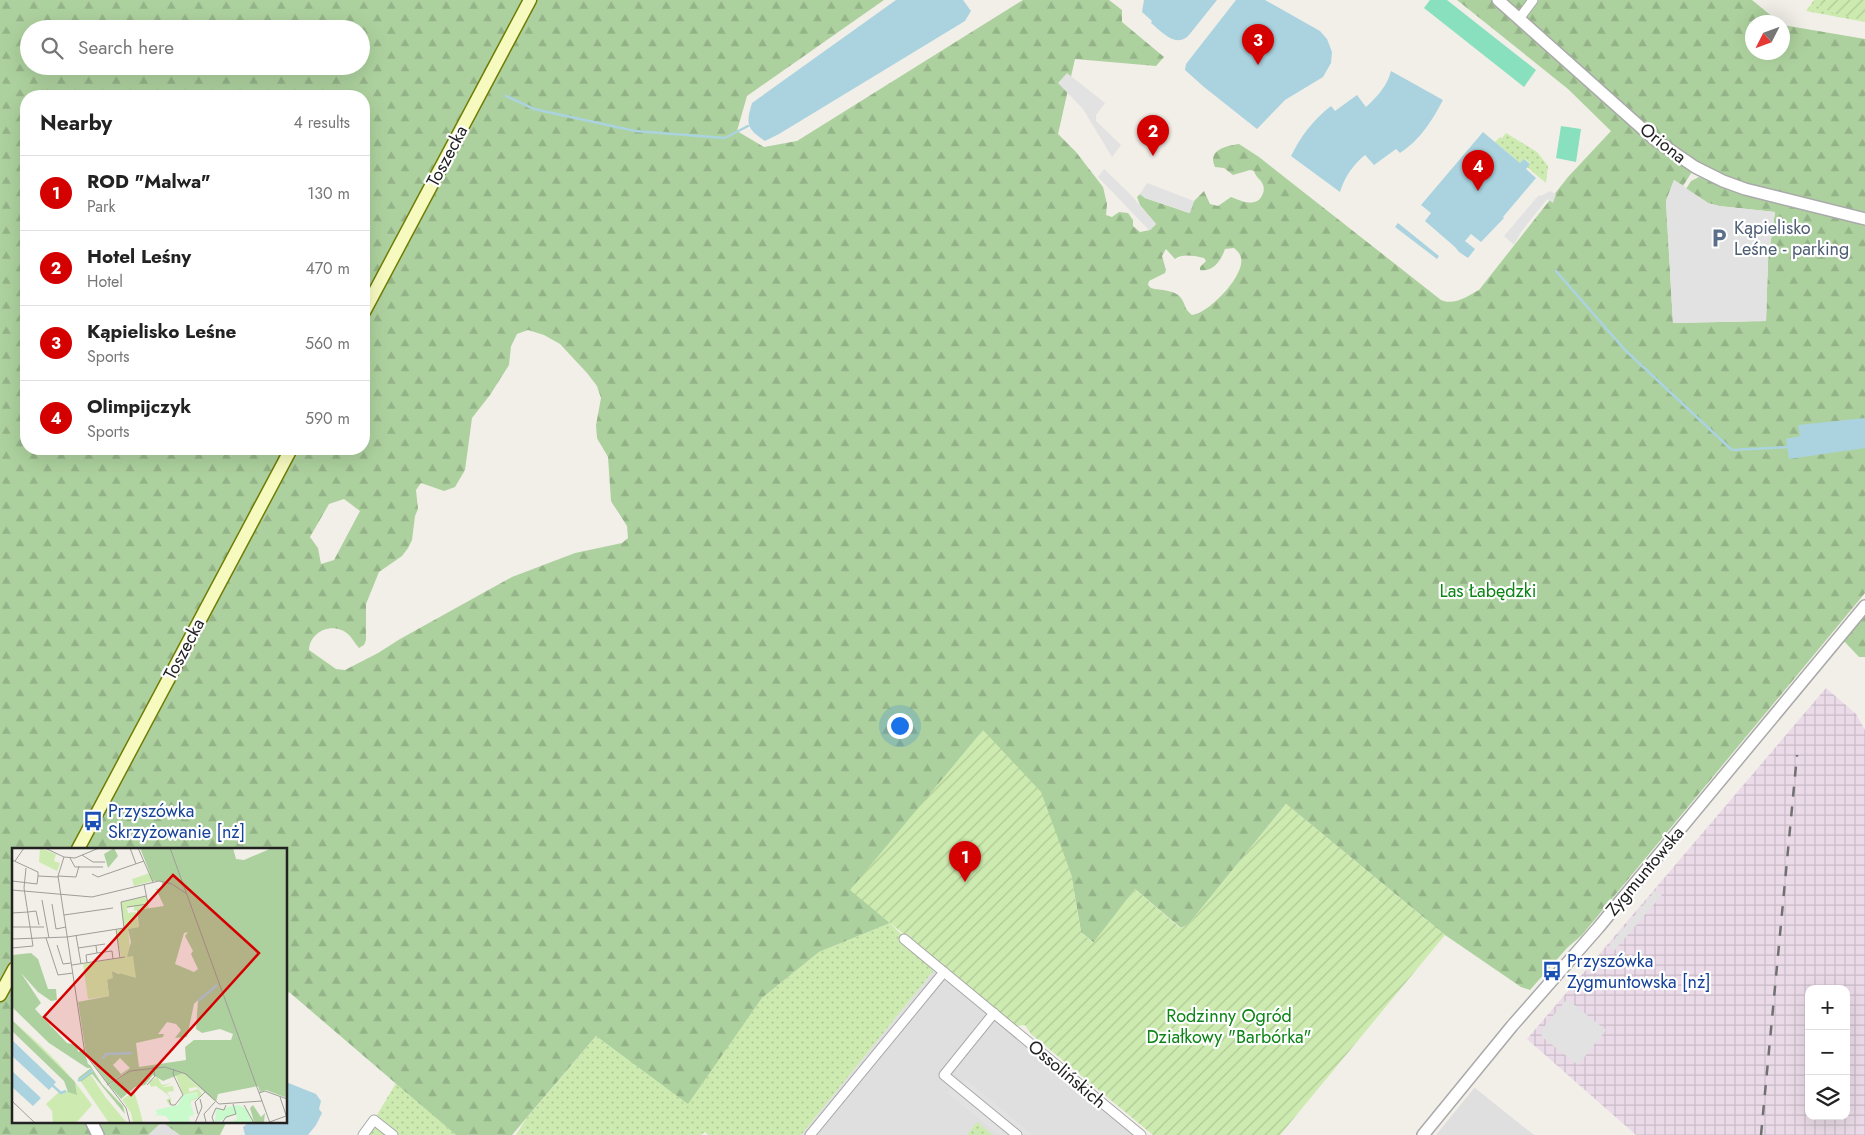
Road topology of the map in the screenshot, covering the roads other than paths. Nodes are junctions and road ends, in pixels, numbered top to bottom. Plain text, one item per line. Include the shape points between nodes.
1 (530, 0) edge
2 (1498, 0) edge
3 (1533, 0) edge
4 (1519, 19) junction
5 (1865, 219) edge
6 (370, 301) edge
7 (288, 455) edge
8 (1865, 606) edge
9 (79, 848) edge
10 (904, 939) dead end
11 (944, 972) junction
12 (12, 974) edge
13 (7, 987) edge
14 (994, 1013) junction
15 (92, 1122) edge
16 (98, 1135) edge
17 (363, 1135) edge
18 (393, 1135) edge
19 (810, 1135) edge
20 (1017, 1135) edge
21 (1141, 1135) edge
22 (1423, 1135) edge

1 - 6 main road, Toszecka
2 - 4 street, Oriona
3 - 4 street
4 - 5 street, Oriona via 1654,139 1695,167 1745,189
7 - 9 main road, Toszecka
8 - 22 street, Zygmuntowska
10 - 11 street, Ossolińskich
11 - 14 street, Ossolińskich
11 - 19 street
12 - 13 main road
14 - 20 street via 944,1075
14 - 21 street, Ossolińskich
15 - 16 street
17 - 18 street via 374,1120

